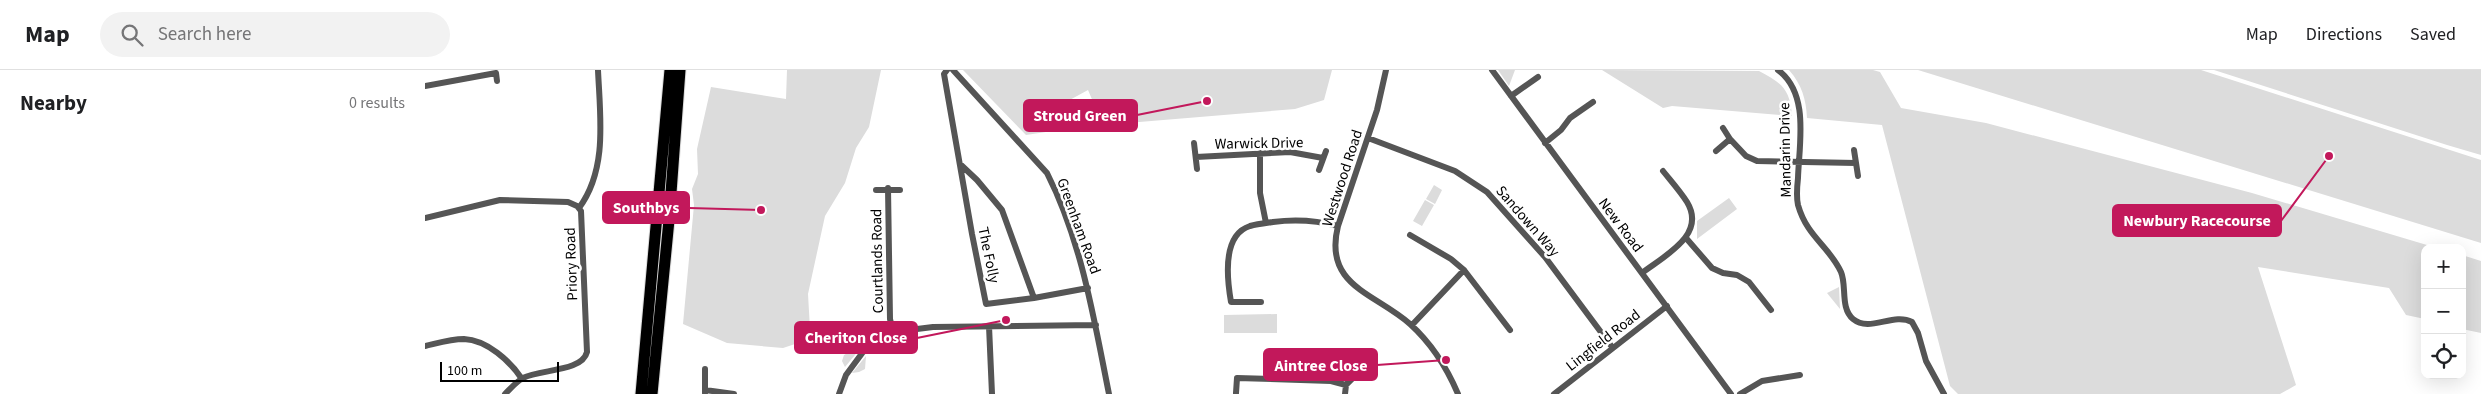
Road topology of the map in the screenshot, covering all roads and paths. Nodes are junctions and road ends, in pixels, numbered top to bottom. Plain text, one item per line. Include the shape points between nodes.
1 (598, 70) edge
2 (670, 70) edge
3 (680, 70) edge
4 (947, 70) edge
5 (953, 70) edge
6 (1385, 70) edge
7 (1492, 70) edge
8 (1778, 70) edge
9 (1538, 77) dead end
10 (497, 81) dead end
11 (425, 86) edge
12 (1511, 96) junction
13 (1593, 102) dead end
14 (1723, 128) dead end
15 (1368, 138) junction
16 (1731, 139) junction
17 (1194, 143) dead end
18 (1545, 143) junction
19 (1854, 150) dead end
20 (1326, 151) dead end
21 (1717, 152) dead end
22 (1260, 153) junction
23 (1196, 157) junction
24 (1323, 158) junction
25 (1798, 163) junction
26 (1856, 163) junction
27 (960, 164) junction
28 (1197, 169) dead end
29 (1319, 170) dead end
30 (1663, 171) dead end
31 (1858, 176) dead end
32 (888, 189) junction
33 (876, 190) dead end
34 (900, 190) dead end
35 (579, 208) junction
36 (425, 218) edge
37 (1266, 223) junction
38 (1338, 226) junction
39 (1410, 235) dead end
40 (1686, 238) junction
41 (1464, 270) junction
42 (1642, 273) junction
43 (1088, 288) junction
44 (1033, 298) junction
45 (1261, 302) dead end
46 (1667, 306) junction
47 (1771, 310) dead end
48 (1096, 325) junction
49 (1412, 325) junction
50 (989, 326) junction
51 (1510, 330) dead end
52 (893, 332) junction
53 (425, 346) edge
54 (1612, 348) junction
55 (705, 369) dead end
56 (1361, 371) dead end
57 (1800, 375) dead end
58 (522, 379) junction
59 (1346, 385) junction
60 (1563, 391) edge
61 (705, 392) edge
62 (1236, 393) edge
63 (505, 394) edge
64 (641, 394) edge
65 (652, 394) edge
66 (734, 394) edge
67 (839, 394) edge
68 (992, 394) edge
69 (1109, 394) edge
70 (1345, 394) edge
71 (1458, 394) edge
72 (1554, 394) edge
73 (1731, 394) edge
74 (1740, 394) edge
75 (1944, 394) edge

1 - 35 street via 600,151 588,193
2 - 64 highway
3 - 65 highway
4 - 27 street, The Folly via 944,74
5 - 43 street, Greenham Road via 1047,173
6 - 15 street, Westwood Road via 1383,92
7 - 12 street, New Road
8 - 25 street, Mandarin Drive via 1797,98
9 - 12 street
10 - 11 street via 496,73
12 - 18 street, New Road
13 - 18 street via 1570,118
14 - 16 street
15 - 38 street, Westwood Road
15 - 54 street, Sandown Way via 1455,171 1487,192 1545,257
16 - 21 street
16 - 25 street via 1752,160
17 - 23 street, Warwick Drive
18 - 42 street, New Road
19 - 26 street
20 - 24 street, Warwick Drive
22 - 23 street, Warwick Drive
22 - 24 street, Warwick Drive via 1290,152
22 - 37 street
23 - 28 street, Warwick Drive
24 - 29 street, Warwick Drive
25 - 26 street
25 - 75 street, Mandarin Drive via 1797,203 1809,231 1840,271 1849,313 1856,321 1869,324 1897,318 1912,322 1926,361
26 - 31 street
27 - 44 street, The Folly via 1002,210
27 - 44 street, The Folly via 986,304
30 - 40 street via 1690,208 1692,223
32 - 33 street, Courtlands Road
32 - 34 street, Courtlands Road
32 - 52 street, Courtlands Road via 890,319
35 - 36 street, Priory Road via 568,202 509,200
35 - 58 street, Priory Road via 582,214 586,356 575,365
37 - 38 street via 1307,220
37 - 45 street via 1249,226 1239,234 1229,253 1231,302
38 - 49 street, Westwood Road via 1336,255 1346,279
39 - 41 street
40 - 42 street
40 - 47 street via 1712,268 1737,274 1749,282
41 - 49 street
41 - 51 street
42 - 46 street, New Road
43 - 44 street, The Folly
43 - 48 street, Greenham Road
46 - 54 street, Lingfield Road
46 - 73 street, New Road
48 - 50 street
48 - 69 street, Greenham Road
49 - 71 street, Westwood Road via 1435,352
50 - 52 street via 912,328
50 - 68 street
52 - 67 street via 863,352 846,374
53 - 58 street via 463,339 477,342 505,360
54 - 60 street, Lingfield Road
55 - 61 street
56 - 59 street
57 - 74 street via 1762,381
58 - 63 street, Priory Road
59 - 62 street via 1331,381 1237,378
59 - 70 street
60 - 72 street, Lingfield Road
61 - 66 street

